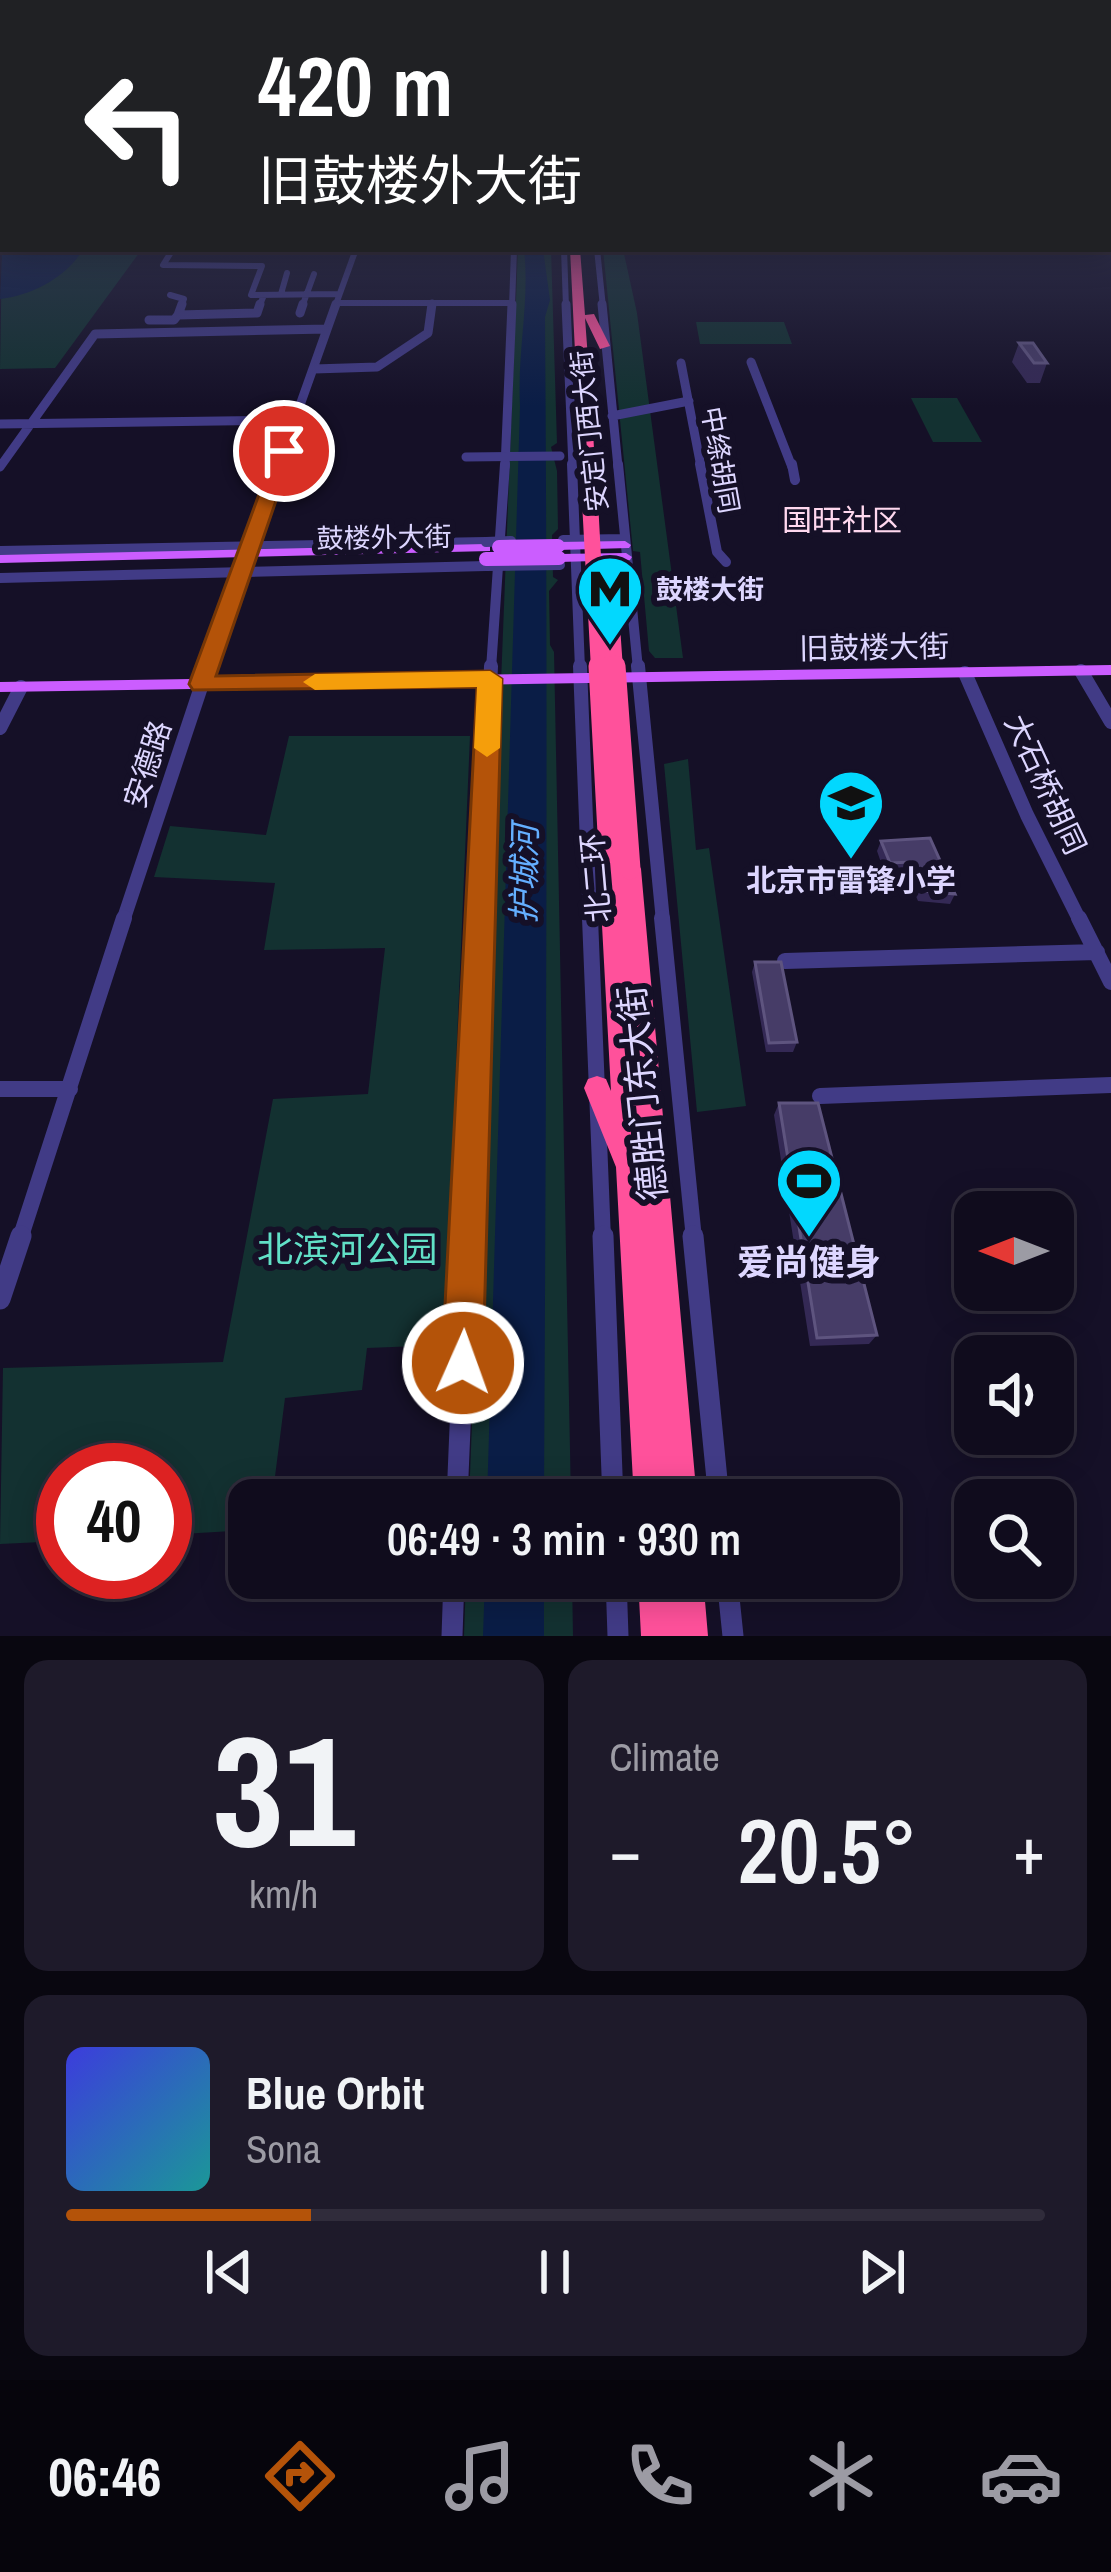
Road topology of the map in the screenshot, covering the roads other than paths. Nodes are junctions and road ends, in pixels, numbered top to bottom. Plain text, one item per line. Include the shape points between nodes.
1 (170, 254) dead end
2 (354, 254) edge
3 (514, 254) edge
4 (564, 254) edge
5 (575, 254) edge
6 (585, 254) edge
7 (597, 254) edge
8 (287, 273) dead end
9 (314, 274) dead end
10 (307, 294) junction
11 (170, 295) dead end
12 (264, 295) junction
13 (281, 295) junction
14 (337, 302) junction
15 (511, 303) junction
16 (432, 306) junction
17 (300, 313) dead end
18 (585, 316) junction
19 (176, 317) junction
20 (149, 320) dead end
21 (327, 329) junction
22 (169, 332) junction
23 (604, 346) junction
24 (569, 359) junction
25 (751, 362) dead end
26 (681, 363) dead end
27 (314, 369) junction
28 (688, 401) junction
29 (605, 414) junction
30 (294, 420) junction
31 (32, 423) junction
32 (0, 424) edge
33 (565, 456) junction
34 (466, 457) dead end
35 (0, 468) edge
36 (795, 480) dead end
37 (625, 551) junction
38 (567, 552) junction
39 (0, 555) edge
40 (246, 559) junction
41 (726, 562) dead end
42 (0, 574) edge
43 (1111, 670) edge
44 (1081, 671) junction
45 (965, 673) junction
46 (569, 678) junction
47 (499, 679) junction
48 (638, 679) junction
49 (201, 684) junction
50 (0, 687) edge
51 (20, 687) junction
52 (640, 717) junction
53 (580, 718) junction
54 (1111, 722) edge
55 (0, 728) edge
56 (620, 870) junction
57 (1097, 952) junction
58 (785, 961) edge
59 (1111, 982) edge
60 (1111, 1085) edge
61 (597, 1088) junction
62 (0, 1089) edge
63 (70, 1089) junction
64 (820, 1096) dead end
65 (633, 1175) junction
66 (0, 1299) edge
67 (458, 1479) edge
68 (612, 1479) edge
69 (651, 1479) edge
70 (678, 1479) edge
71 (717, 1479) edge
72 (453, 1599) edge
73 (617, 1599) edge
74 (657, 1599) edge
75 (687, 1599) edge
76 (729, 1599) edge
77 (452, 1636) edge
78 (618, 1636) edge
79 (659, 1636) edge
80 (690, 1636) edge
81 (733, 1636) edge

1 - 12 street via 164,265 262,266 251,295
2 - 14 street, 安德路
3 - 15 street
4 - 24 street, 安定门西大街
5 - 18 highway, 北二环
6 - 18 highway, 北二环
7 - 23 street, 安定门西大街
8 - 13 street
9 - 10 street
10 - 13 street
10 - 14 street
10 - 17 street
11 - 19 street via 184,298
12 - 13 street
12 - 19 street via 256,313
14 - 16 street
14 - 21 street, 安德路
15 - 16 street
15 - 47 street
16 - 27 street via 428,333 385,364
18 - 23 highway
18 - 24 highway
18 - 29 highway, 北二环
18 - 56 highway, 北二环, bridge
19 - 20 street
19 - 22 street
21 - 22 street
21 - 27 street, 安德路
22 - 31 street via 95,334
23 - 29 street, 安定门西大街
24 - 33 street, 安定门西大街
25 - 36 street
26 - 28 street, 中绦胡同
27 - 30 street, 安德路
28 - 29 street
28 - 41 street, 中绦胡同 via 717,552
29 - 37 street, 安定门西大街
29 - 56 highway, 北二环, bridge
30 - 31 street
30 - 40 street, 安德路
31 - 32 street
31 - 35 street
33 - 34 street, bridge
33 - 38 street, 安定门西大街
37 - 38 main road, 鼓楼外大街
37 - 38 street
37 - 48 street, 安定门西大街
38 - 40 main road, 鼓楼外大街, bridge
38 - 46 street, 安定门西大街
39 - 40 main road, 鼓楼外大街
40 - 42 main road, 鼓楼外大街
40 - 49 street, 安德路
43 - 44 main road, 旧鼓楼大街
44 - 45 main road, 旧鼓楼大街
44 - 54 street
45 - 48 main road, 旧鼓楼大街
45 - 57 street, 大石桥胡同
46 - 47 main road, 旧鼓楼大街
46 - 48 main road, 旧鼓楼大街
46 - 53 street, 德胜门东大街
47 - 49 main road, 旧鼓楼大街
47 - 67 street
48 - 52 street, 德胜门东大街
49 - 51 main road, 旧鼓楼大街
49 - 63 street, 安德路
50 - 51 main road, 旧鼓楼大街
51 - 55 street
52 - 53 street
52 - 71 street, 德胜门东大街
53 - 61 street, 德胜门东大街
56 - 65 highway, 北二环
56 - 70 highway, 北二环
57 - 58 street
57 - 59 street, 大石桥胡同
60 - 64 street
61 - 65 highway
61 - 68 street, 德胜门东大街
62 - 63 street
63 - 66 street, 安德路
65 - 69 highway, 北二环
72 - 77 street
73 - 78 street
74 - 79 highway
75 - 80 highway
76 - 81 street

